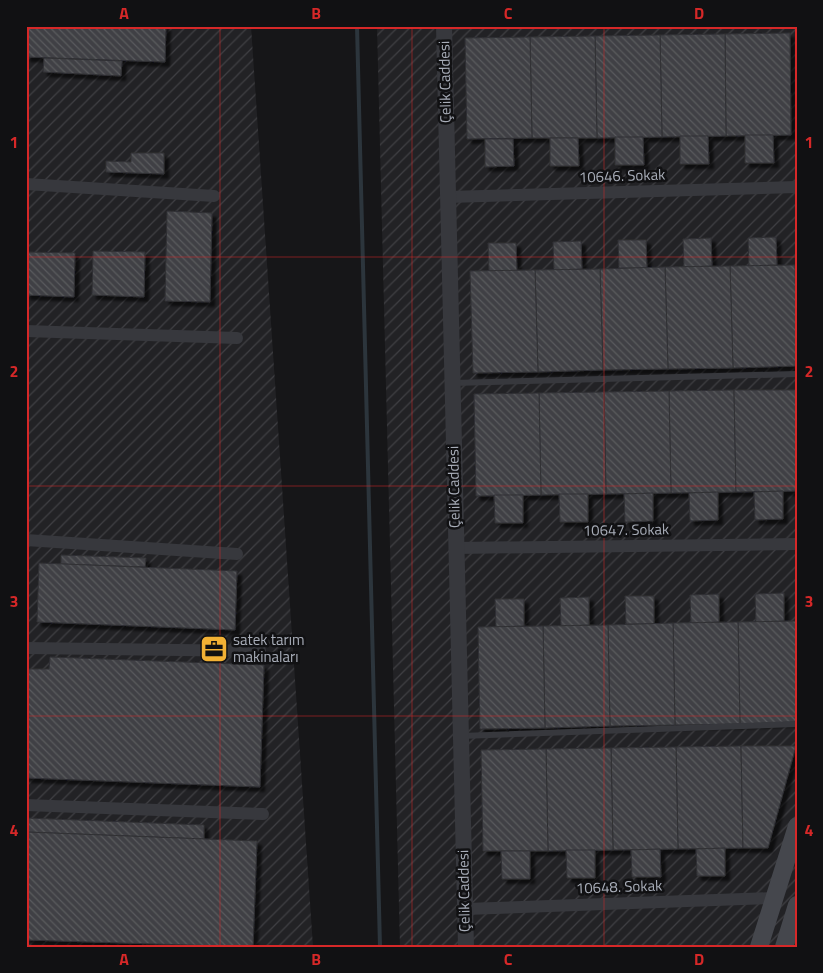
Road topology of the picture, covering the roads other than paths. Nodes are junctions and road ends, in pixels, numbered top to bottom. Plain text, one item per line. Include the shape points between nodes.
1 (474, 26) edge
2 (444, 27) edge
3 (26, 184) edge
4 (797, 187) edge
5 (214, 196) dead end
6 (448, 197) junction
7 (26, 331) edge
8 (237, 338) dead end
9 (797, 374) edge
10 (452, 383) junction
11 (26, 540) edge
12 (797, 544) edge
13 (455, 548) junction
14 (237, 554) dead end
15 (26, 648) edge
16 (260, 651) dead end
17 (797, 724) edge
18 (460, 736) junction
19 (26, 805) edge
20 (263, 814) dead end
21 (797, 826) edge
22 (774, 898) junction
23 (797, 905) edge
24 (465, 909) junction
25 (466, 947) edge
26 (759, 947) edge
27 (784, 947) edge

1 - 2 lane
2 - 6 street, Çelik Caddesi
3 - 5 street
4 - 6 street, 10646. Sokak
6 - 10 street, Çelik Caddesi
7 - 8 street
9 - 10 lane
10 - 13 street, Çelik Caddesi
11 - 14 street
12 - 13 street, 10647. Sokak
13 - 18 street, Çelik Caddesi
15 - 16 street
17 - 18 lane
18 - 24 street, Çelik Caddesi
19 - 20 street
21 - 22 main road
22 - 24 street, 10648. Sokak
22 - 26 main road
23 - 27 main road
24 - 25 street, Çelik Caddesi

